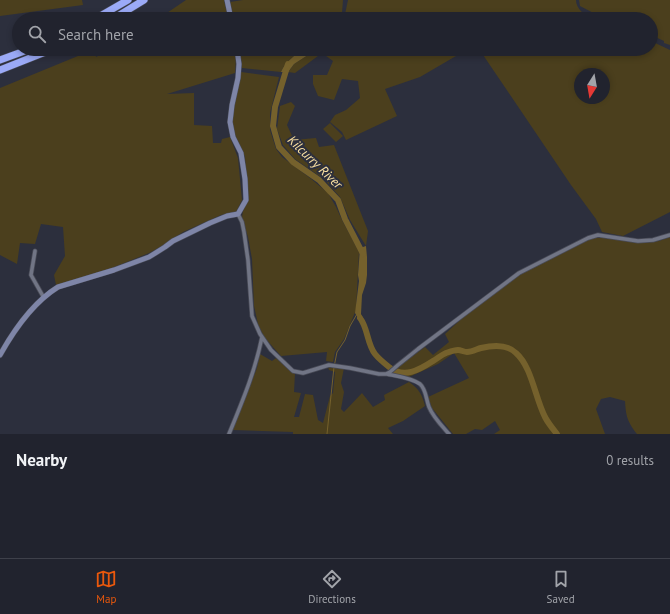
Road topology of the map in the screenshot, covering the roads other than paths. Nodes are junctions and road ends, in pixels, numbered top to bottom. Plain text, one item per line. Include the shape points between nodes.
1 (128, 0) edge
2 (144, 0) edge
3 (227, 0) edge
4 (107, 12) edge
5 (124, 12) edge
6 (230, 12) edge
7 (12, 56) edge
8 (35, 56) edge
9 (238, 56) edge
10 (0, 60) edge
11 (0, 70) edge
12 (238, 214) junction
13 (670, 235) edge
14 (35, 251) dead end
15 (44, 298) junction
16 (262, 337) junction
17 (0, 355) edge
18 (388, 373) junction
19 (229, 434) edge
20 (449, 434) edge

1 - 4 highway
2 - 5 highway
3 - 6 street
7 - 10 highway
8 - 11 highway
9 - 12 street via 238,78 230,122 240,153 246,200
12 - 15 street via 210,223 149,256 58,288
12 - 16 street via 242,222 248,260 252,316
13 - 18 street via 638,241 598,235 588,238 519,273
14 - 15 street via 31,275
15 - 17 street via 28,315
16 - 18 street via 271,350 293,371 303,373 329,365 379,374
16 - 19 street via 252,376
18 - 20 street via 421,385 431,412

